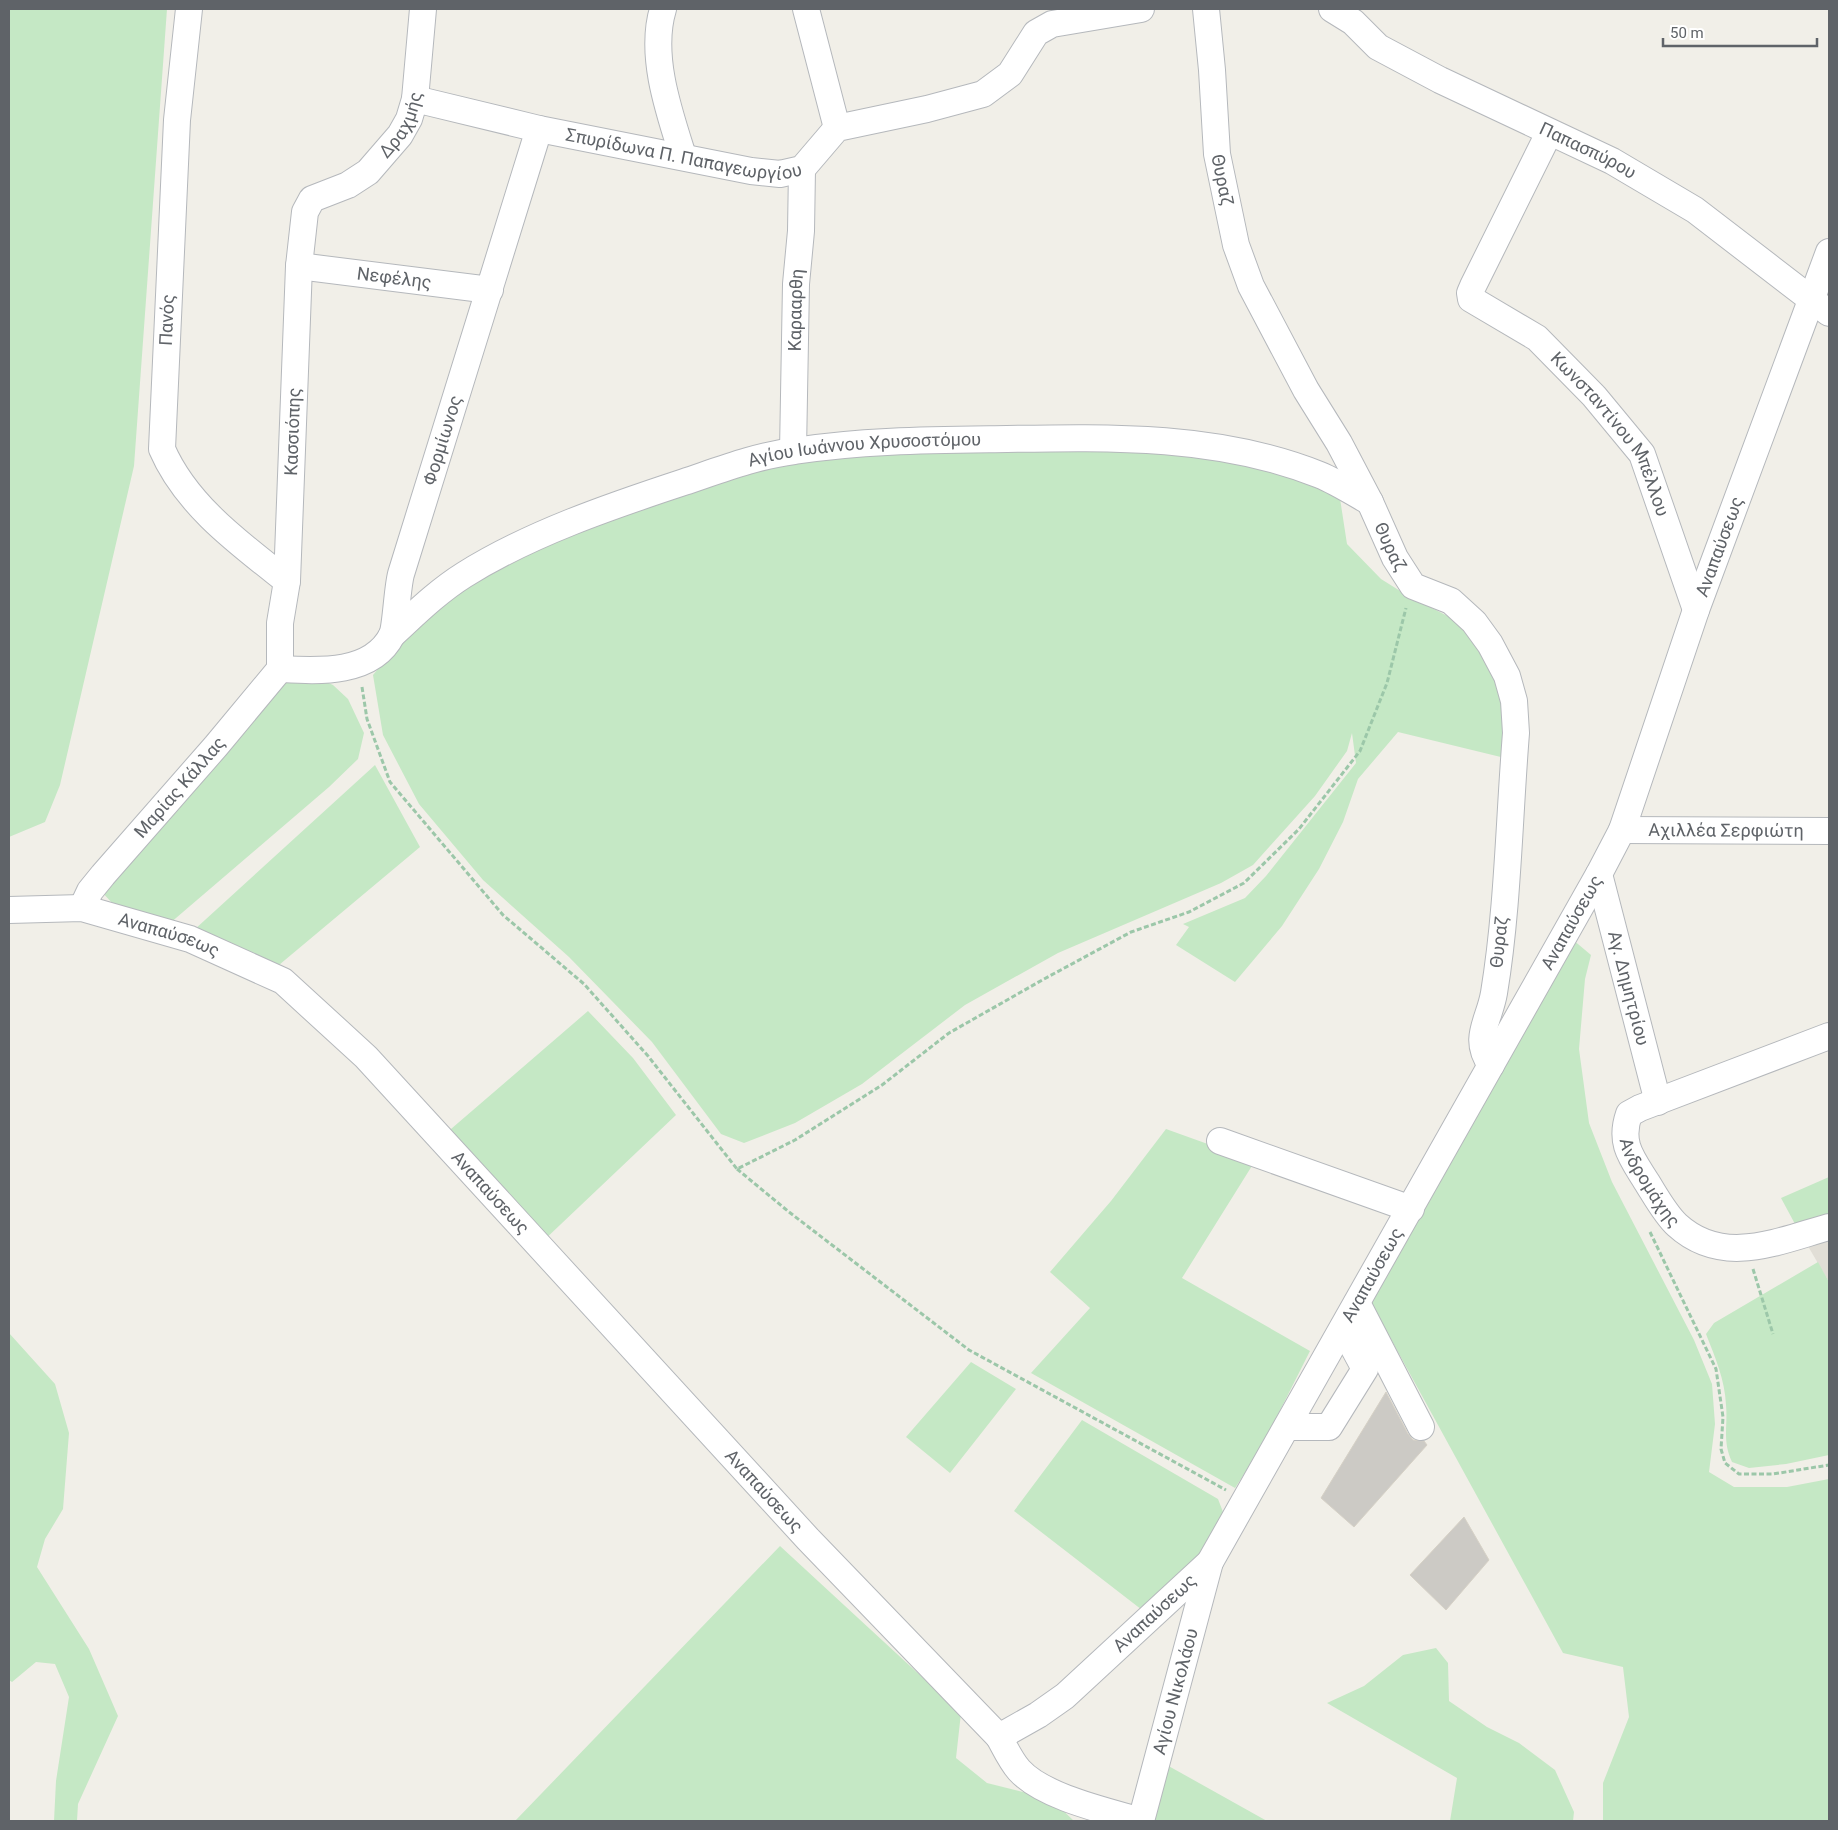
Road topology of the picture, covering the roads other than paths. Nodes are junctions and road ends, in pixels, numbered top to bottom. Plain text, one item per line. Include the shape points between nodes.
1 (189, 9) edge
2 (423, 9) edge
3 (663, 9) edge
4 (806, 9) edge
5 (1141, 9) edge
6 (1206, 9) edge
7 (1332, 9) edge
8 (415, 100) junction
9 (837, 128) junction
10 (539, 130) junction
11 (1549, 133) junction
12 (683, 156) junction
13 (802, 169) junction
14 (312, 199) joint
15 (1829, 252) edge
16 (299, 266) junction
17 (490, 290) junction
18 (1820, 307) edge
19 (793, 451) junction
20 (1370, 502) junction
21 (287, 581) junction
22 (1696, 610) junction
23 (392, 635) junction
24 (280, 669) junction
25 (1622, 830) junction
26 (1829, 831) edge
27 (1599, 874) junction
28 (82, 908) junction
29 (9, 910) edge
30 (1829, 1036) edge
31 (1491, 1065) junction
32 (1658, 1102) junction
33 (1220, 1141) dead end
34 (1410, 1209) junction
35 (1829, 1227) edge
36 (1357, 1303) junction
37 (1343, 1328) junction
38 (1287, 1426) junction
39 (1421, 1427) dead end
40 (1210, 1562) junction
41 (999, 1737) junction
42 (1141, 1821) edge

1 - 21 street, Πανός via 177,120 162,449 169,465 195,501
2 - 8 street, Δραχμής
3 - 12 street via 659,69
4 - 9 street
5 - 9 street via 1052,24 1036,33 1010,74 983,94
6 - 20 street, Θυραζ via 1217,154 1236,245 1251,286 1280,343
7 - 11 street, Παπασπύρου via 1352,22 1378,47
8 - 10 street, Σπυρίδωνα Π. Παπαγεωργίου
8 - 14 street, Δραχμής via 400,135 368,172 348,185
9 - 13 street, Σπυρίδωνα Π. Παπαγεωργίου
10 - 12 street, Σπυρίδωνα Π. Παπαγεωργίου
10 - 17 street, Φορμίωνος
11 - 18 street, Παπασπύρου via 1612,161 1696,210
11 - 22 street, Κωνσταντίνου Μπέλλου via 1473,286 1471,299 1536,338 1594,396 1642,454
12 - 13 street, Σπυρίδωνα Π. Παπαγεωργίου via 751,171 780,174
13 - 19 street, Καρααρθη
14 - 16 street, Κασσιόπης via 305,212
15 - 18 street, Αναπαύσεως
16 - 17 street, Νεφέλης
16 - 21 street, Κασσιόπης
17 - 23 street, Φορμίωνος via 401,574
18 - 22 street, Αναπαύσεως
19 - 20 street, Αγίου Ιωάννου Χρυσοστόμου via 867,443 956,440 1156,440 1238,450 1320,475
19 - 23 street, Αγίου Ιωάννου Χρυσοστόμου via 760,458 656,491 542,535 466,573
20 - 31 street, Θυραζ via 1395,558 1413,586 1451,601 1474,622 1507,676 1514,701 1516,732 1499,953 1493,996 1481,1039 1482,1049
21 - 24 street, Κασσιόπης via 280,623
22 - 25 street, Αναπαύσεως
23 - 24 street via 378,651 359,664 332,670
24 - 28 street, Μαρίας Κάλλας via 103,875
25 - 26 street, Αχιλλέα Σερφιώτη
25 - 27 street, Αναπαύσεως
27 - 31 street, Αναπαύσεως
27 - 32 street, Αγ. Δημητρίου
28 - 29 street, Αναπαύσεως
28 - 41 street, Αναπαύσεως via 190,939 283,980 366,1056 802,1531
30 - 32 street, Ανδρομάχης
31 - 34 street, Αναπαύσεως
32 - 35 street, Ανδρομάχης via 1629,1114 1624,1138 1629,1154 1676,1224 1694,1238 1720,1248 1746,1249
33 - 34 street
34 - 36 street, Αναπαύσεως
36 - 37 street, Αναπαύσεως
36 - 39 street
37 - 38 street, Αναπαύσεως
37 - 38 street via 1365,1369 1328,1426
38 - 40 street, Αναπαύσεως
40 - 41 street, Αναπαύσεως via 1065,1696 1038,1716
40 - 42 street, Αγίου Νικολάου
41 - 42 street via 1019,1770 1034,1782 1078,1803

